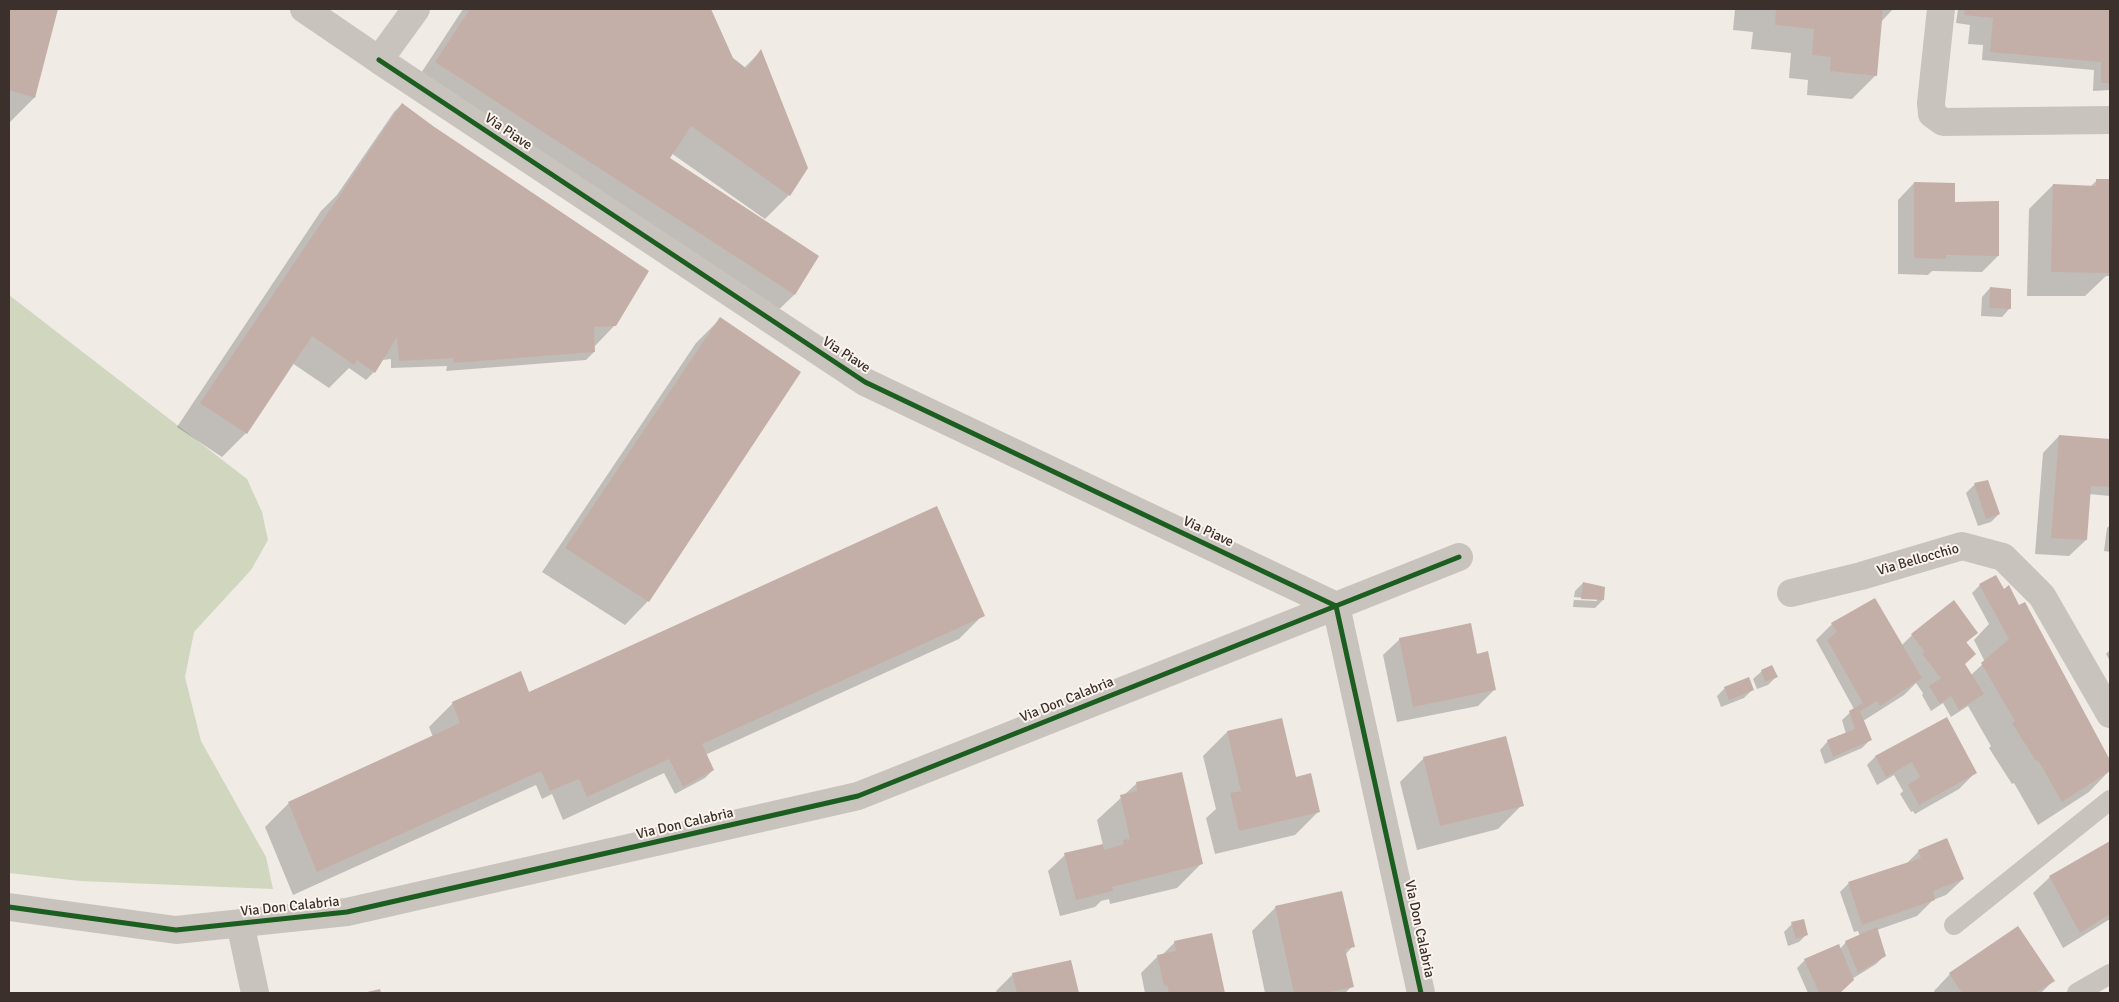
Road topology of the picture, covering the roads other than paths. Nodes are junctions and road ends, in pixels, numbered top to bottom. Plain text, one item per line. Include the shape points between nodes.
1 (304, 9) edge
2 (416, 9) edge
3 (1941, 9) edge
4 (379, 60) junction
5 (2110, 120) edge
6 (1459, 557) dead end
7 (1791, 593) dead end
8 (1336, 606) junction
9 (2110, 714) edge
10 (2110, 800) edge
11 (9, 907) edge
12 (240, 923) junction
13 (1954, 925) dead end
14 (2110, 974) edge
15 (255, 993) edge
16 (1421, 993) edge
17 (2077, 993) edge

1 - 4 street, Via Piave
2 - 4 street
3 - 5 street via 1931,103 1932,114 1943,122
4 - 8 street, Via Piave via 864,382
6 - 8 street, Via Don Calabria
7 - 9 street, Via Bellocchio via 1962,546 2004,557 2042,596
8 - 12 street, Via Don Calabria via 858,796 348,912
8 - 16 street, Via Don Calabria
10 - 13 lane
11 - 12 street, Via Don Calabria via 176,930
12 - 15 street
14 - 17 lane

